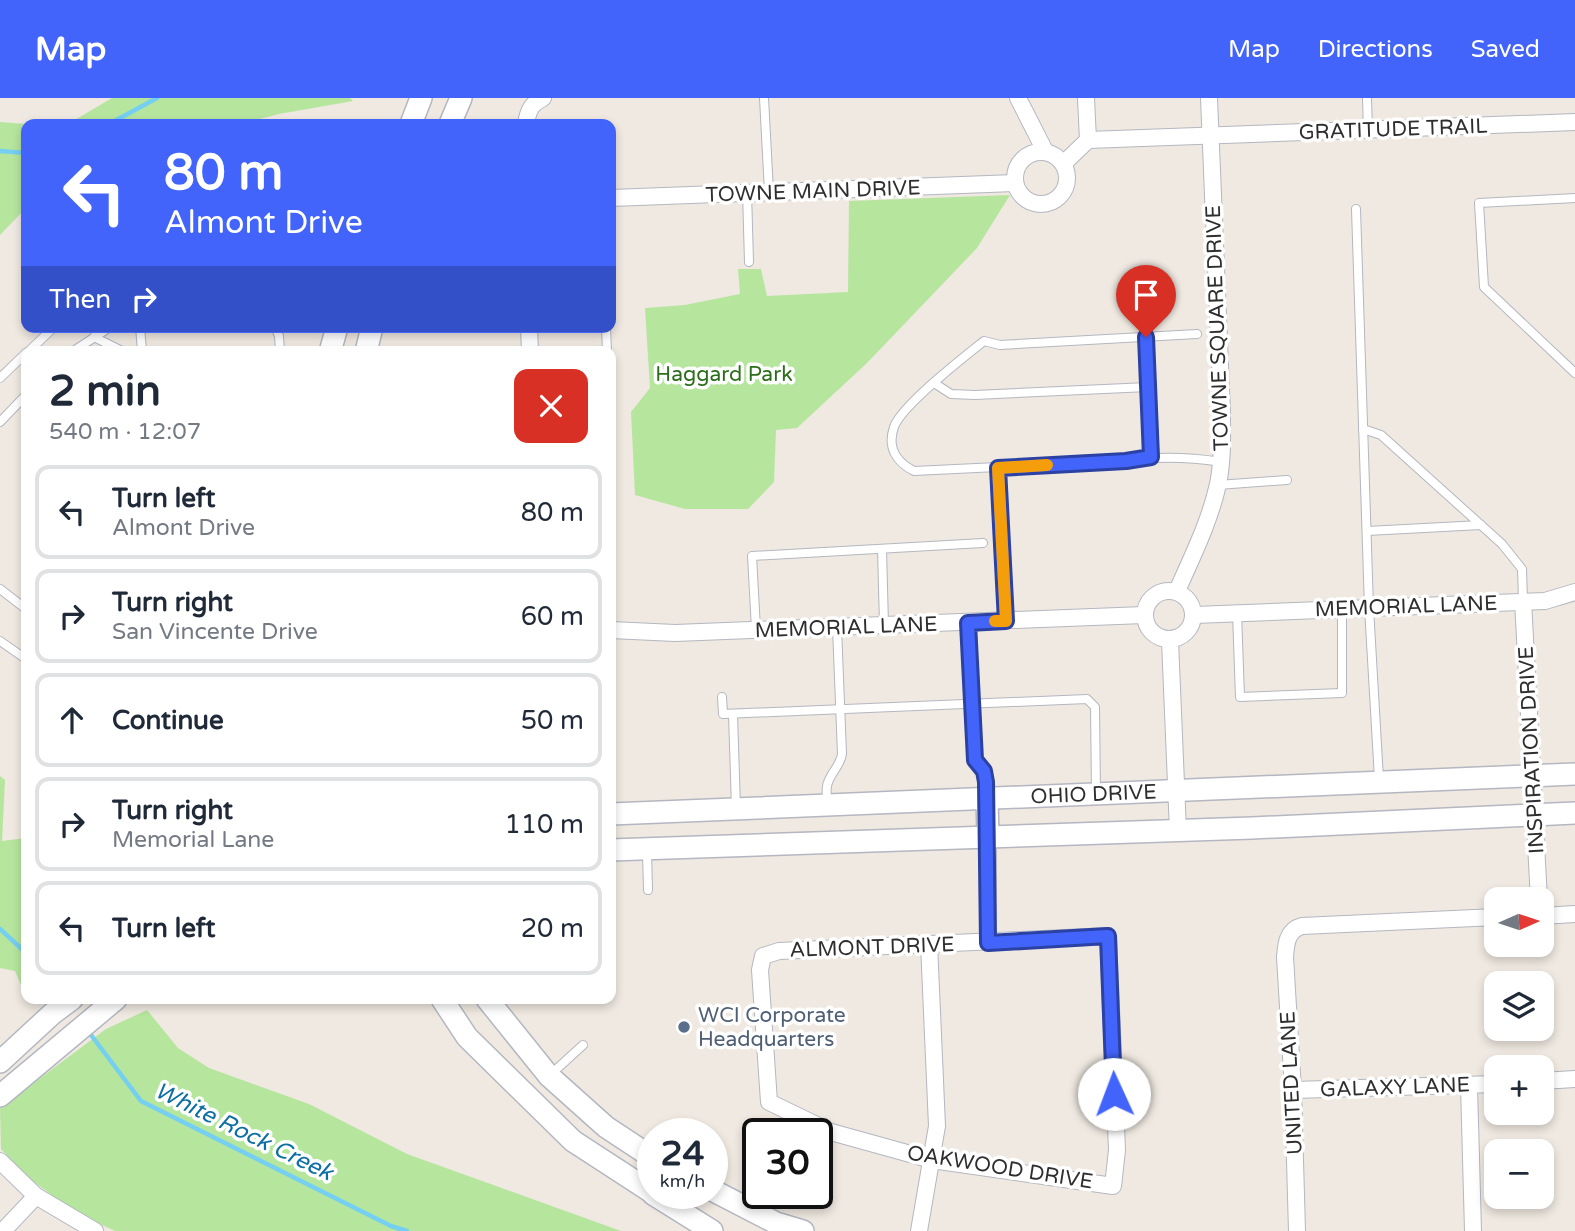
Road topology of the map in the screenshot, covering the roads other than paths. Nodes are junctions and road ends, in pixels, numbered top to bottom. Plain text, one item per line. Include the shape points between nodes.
1 (421, 98) edge
2 (461, 98) edge
3 (543, 98) edge
4 (764, 98) edge
5 (1086, 98) edge
6 (1209, 98) edge
7 (1367, 98) edge
8 (1023, 101) edge
9 (413, 119) edge
10 (452, 119) edge
11 (527, 119) edge
12 (1575, 122) edge
13 (1368, 130) junction
14 (1211, 136) junction
15 (1088, 140) junction
16 (1045, 151) junction
17 (1063, 163) junction
18 (1015, 183) junction
19 (747, 192) junction
20 (769, 192) junction
21 (616, 198) edge
22 (1575, 198) edge
23 (1356, 209) dead end
24 (749, 262) dead end
25 (48, 333) edge
26 (100, 333) edge
27 (1198, 334) dead end
28 (94, 337) junction
29 (1146, 337) junction
30 (33, 346) edge
31 (81, 346) edge
32 (112, 346) edge
33 (21, 358) edge
34 (1575, 373) edge
35 (0, 378) edge
36 (934, 383) junction
37 (1148, 387) junction
38 (21, 400) edge
39 (0, 422) edge
40 (1363, 429) junction
41 (1151, 457) junction
42 (1221, 462) junction
43 (998, 468) junction
44 (1287, 480) dead end
45 (1218, 485) junction
46 (1481, 525) junction
47 (1367, 531) junction
48 (983, 543) dead end
49 (882, 549) junction
50 (0, 589) edge
51 (1177, 591) junction
52 (1575, 592) edge
53 (21, 601) edge
54 (1523, 601) junction
55 (1369, 608) junction
56 (1342, 609) junction
57 (1237, 612) junction
58 (1144, 615) junction
59 (1194, 615) junction
60 (1006, 621) junction
61 (968, 623) junction
62 (884, 625) junction
63 (837, 628) junction
64 (756, 629) junction
65 (616, 630) edge
66 (0, 641) edge
67 (1170, 641) junction
68 (21, 656) edge
69 (722, 697) dead end
70 (971, 704) junction
71 (840, 709) junction
72 (733, 714) junction
73 (1575, 774) edge
74 (1531, 776) junction
75 (1379, 782) junction
76 (1176, 792) junction
77 (1096, 795) junction
78 (987, 798) junction
79 (828, 805) junction
80 (736, 808) junction
81 (646, 812) junction
82 (1575, 813) edge
83 (616, 814) edge
84 (1535, 815) junction
85 (1178, 831) junction
86 (988, 838) junction
87 (830, 842) junction
88 (647, 849) junction
89 (616, 850) edge
90 (1538, 887) edge
91 (648, 890) dead end
92 (1575, 914) edge
93 (1554, 915) edge
94 (1484, 918) edge
95 (988, 943) junction
96 (929, 944) junction
97 (65, 1004) edge
98 (445, 1004) edge
99 (491, 1004) edge
100 (109, 1005) edge
101 (583, 1045) dead end
102 (0, 1062) edge
103 (549, 1076) junction
104 (1575, 1079) edge
105 (1554, 1080) edge
106 (1484, 1084) edge
107 (1469, 1085) junction
108 (1293, 1090) junction
109 (0, 1096) edge
110 (528, 1097) junction
111 (769, 1102) joint
112 (637, 1147) edge
113 (932, 1160) junction
114 (0, 1161) edge
115 (637, 1183) edge
116 (1113, 1186) joint
117 (36, 1196) junction
118 (728, 1199) edge
119 (678, 1209) edge
120 (717, 1209) edge
121 (710, 1230) edge
122 (3, 1231) edge
123 (95, 1231) edge
124 (803, 1231) edge
125 (919, 1231) edge
126 (1297, 1231) edge
127 (1473, 1231) edge

1 - 9 main road
2 - 10 main road
3 - 11 street via 534,103
4 - 20 lane
5 - 15 street
6 - 14 street, TOWNE SQUARE DRIVE
7 - 13 lane
8 - 16 street
12 - 13 street, GRATITUDE TRAIL
13 - 14 street, GRATITUDE TRAIL
14 - 15 street
14 - 42 street, TOWNE SQUARE DRIVE
15 - 17 street
16 - 17 street
16 - 18 street via 1020,161
17 - 18 street via 1064,190 1051,202 1024,198
18 - 20 street, TOWNE MAIN DRIVE
19 - 20 street, TOWNE MAIN DRIVE
19 - 21 street, TOWNE MAIN DRIVE
19 - 24 lane
22 - 34 lane via 1479,203 1484,287
23 - 40 lane
25 - 30 lane
26 - 28 lane
27 - 29 lane
28 - 31 lane
28 - 32 lane
29 - 36 lane via 1000,345 984,341
29 - 37 lane
33 - 35 lane
36 - 37 lane via 951,394 963,395
36 - 43 lane via 894,425 894,455 914,471
37 - 41 lane
38 - 39 lane
40 - 46 lane via 1381,435
40 - 47 lane
41 - 42 lane
41 - 43 lane
42 - 45 street, TOWNE SQUARE DRIVE
43 - 60 lane
44 - 45 lane
45 - 51 street, TOWNE SQUARE DRIVE
46 - 47 lane
46 - 54 lane via 1522,569
47 - 55 lane
48 - 49 lane
49 - 62 lane
49 - 64 lane via 752,556
50 - 53 lane
51 - 58 street via 1155,595
51 - 59 street via 1186,596
52 - 54 street, MEMORIAL LANE via 1545,601
54 - 55 street, MEMORIAL LANE
54 - 74 street, INSPIRATION DRIVE
55 - 56 street, MEMORIAL LANE
55 - 75 lane
56 - 57 street, MEMORIAL LANE
56 - 57 lane via 1342,693 1240,697
57 - 59 street, MEMORIAL LANE
58 - 60 street, MEMORIAL LANE
58 - 67 street via 1153,633
59 - 67 street via 1188,631
60 - 61 street, MEMORIAL LANE
61 - 62 street, MEMORIAL LANE
61 - 70 lane
62 - 63 street, MEMORIAL LANE
63 - 64 street, MEMORIAL LANE
63 - 71 lane
64 - 65 street, MEMORIAL LANE
66 - 68 lane
67 - 76 street
69 - 72 lane via 723,714
70 - 71 lane
70 - 77 lane via 1087,699 1095,707
70 - 78 lane via 975,760 984,771
71 - 72 lane
71 - 79 lane via 841,764 827,786
72 - 80 lane
73 - 74 main road, OHIO DRIVE
74 - 75 main road, OHIO DRIVE
74 - 84 street, INSPIRATION DRIVE
75 - 76 main road, OHIO DRIVE
76 - 77 main road, OHIO DRIVE
76 - 85 street
77 - 78 main road, OHIO DRIVE
78 - 79 main road, OHIO DRIVE
78 - 86 main road
79 - 80 main road, OHIO DRIVE
79 - 87 main road
80 - 81 main road, OHIO DRIVE
81 - 83 main road, OHIO DRIVE
81 - 88 main road
82 - 84 main road, OHIO DRIVE
84 - 85 main road, OHIO DRIVE
84 - 90 street, INSPIRATION DRIVE
85 - 86 main road, OHIO DRIVE
86 - 87 main road, OHIO DRIVE
86 - 95 street
87 - 88 main road, OHIO DRIVE
88 - 89 main road, OHIO DRIVE
88 - 91 lane
92 - 93 street
94 - 108 street, UNITED LANE via 1295,927 1285,957
95 - 96 street, ALMONT DRIVE
95 - 116 street, ALMONT DRIVE via 1108,936 1116,1150
96 - 111 street, ALMONT DRIVE via 779,951 763,956 760,970
96 - 113 street via 937,1126
97 - 102 main road
98 - 110 main road via 467,1037
99 - 103 main road
100 - 109 main road
101 - 103 lane
103 - 110 main road
103 - 112 main road via 606,1127
104 - 105 street
106 - 107 street, GALAXY LANE
107 - 108 street, GALAXY LANE
107 - 127 street
108 - 126 street, UNITED LANE
110 - 115 main road via 573,1141
111 - 113 street, OAKWOOD DRIVE via 831,1132
113 - 116 street, OAKWOOD DRIVE
113 - 125 street
114 - 117 street
117 - 122 street
117 - 123 street
118 - 124 main road
119 - 121 main road
120 - 121 main road

